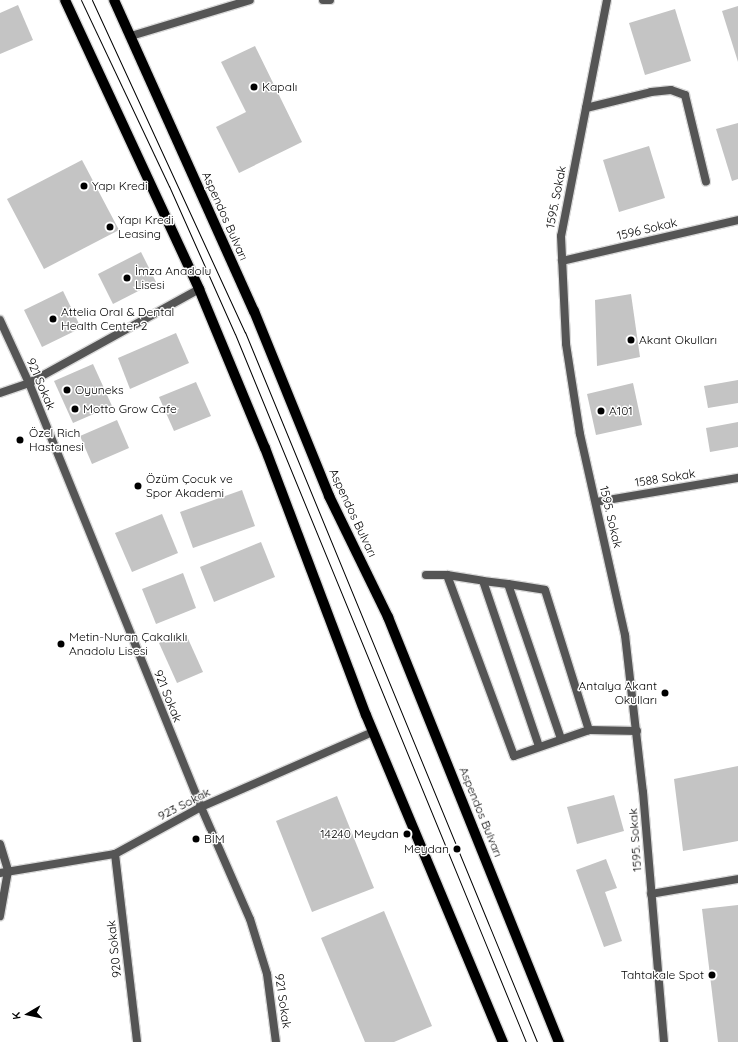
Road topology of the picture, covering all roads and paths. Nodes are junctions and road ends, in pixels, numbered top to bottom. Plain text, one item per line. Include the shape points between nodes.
1 (65, 0) edge
2 (114, 0) edge
3 (250, 0) edge
4 (323, 0) edge
5 (330, 0) edge
6 (607, 0) edge
7 (131, 36) junction
8 (586, 108) junction
9 (706, 182) dead end
10 (738, 220) edge
11 (562, 261) junction
12 (199, 289) junction
13 (0, 320) edge
14 (29, 383) junction
15 (0, 394) edge
16 (738, 478) edge
17 (596, 502) junction
18 (426, 575) dead end
19 (447, 575) junction
20 (483, 581) junction
21 (508, 584) junction
22 (589, 730) junction
23 (637, 731) junction
24 (373, 732) junction
25 (561, 739) junction
26 (539, 746) junction
27 (201, 807) junction
28 (0, 844) edge
29 (115, 854) junction
30 (4, 872) edge
31 (738, 879) edge
32 (651, 894) junction
33 (0, 916) edge
34 (137, 1042) edge
35 (276, 1042) edge
36 (503, 1042) edge
37 (559, 1042) edge
38 (664, 1042) edge

1 - 12 main road
2 - 7 main road, Aspendos Bulvarı
3 - 7 street
4 - 5 street
6 - 8 street, 1595. Sokak
7 - 37 main road, Aspendos Bulvarı via 254,311 329,496 385,610
8 - 9 street via 658,91 671,90 685,95
8 - 11 street, 1595. Sokak via 561,236
10 - 11 street, 1596 Sokak
11 - 17 street, 1595. Sokak via 566,344 580,434
12 - 14 street
12 - 24 main road via 265,448
13 - 14 street, 921 Sokak
14 - 15 street
14 - 27 street, 921 Sokak
16 - 17 street, 1588 Sokak
17 - 23 street, 1595. Sokak via 625,635
18 - 19 street
19 - 20 street
19 - 26 street via 514,756
20 - 21 street
20 - 26 street
21 - 22 street via 545,590
21 - 25 street
22 - 23 street
22 - 25 street
23 - 32 street, 1595. Sokak
24 - 27 street, 923 Sokak
24 - 36 main road
25 - 26 street
27 - 29 street, 923 Sokak
27 - 35 street, 921 Sokak via 250,919 267,974
28 - 30 street
29 - 30 street, 923 Sokak
29 - 34 street, 920 Sokak
30 - 33 street
31 - 32 street
32 - 38 street, 1595. Sokak

